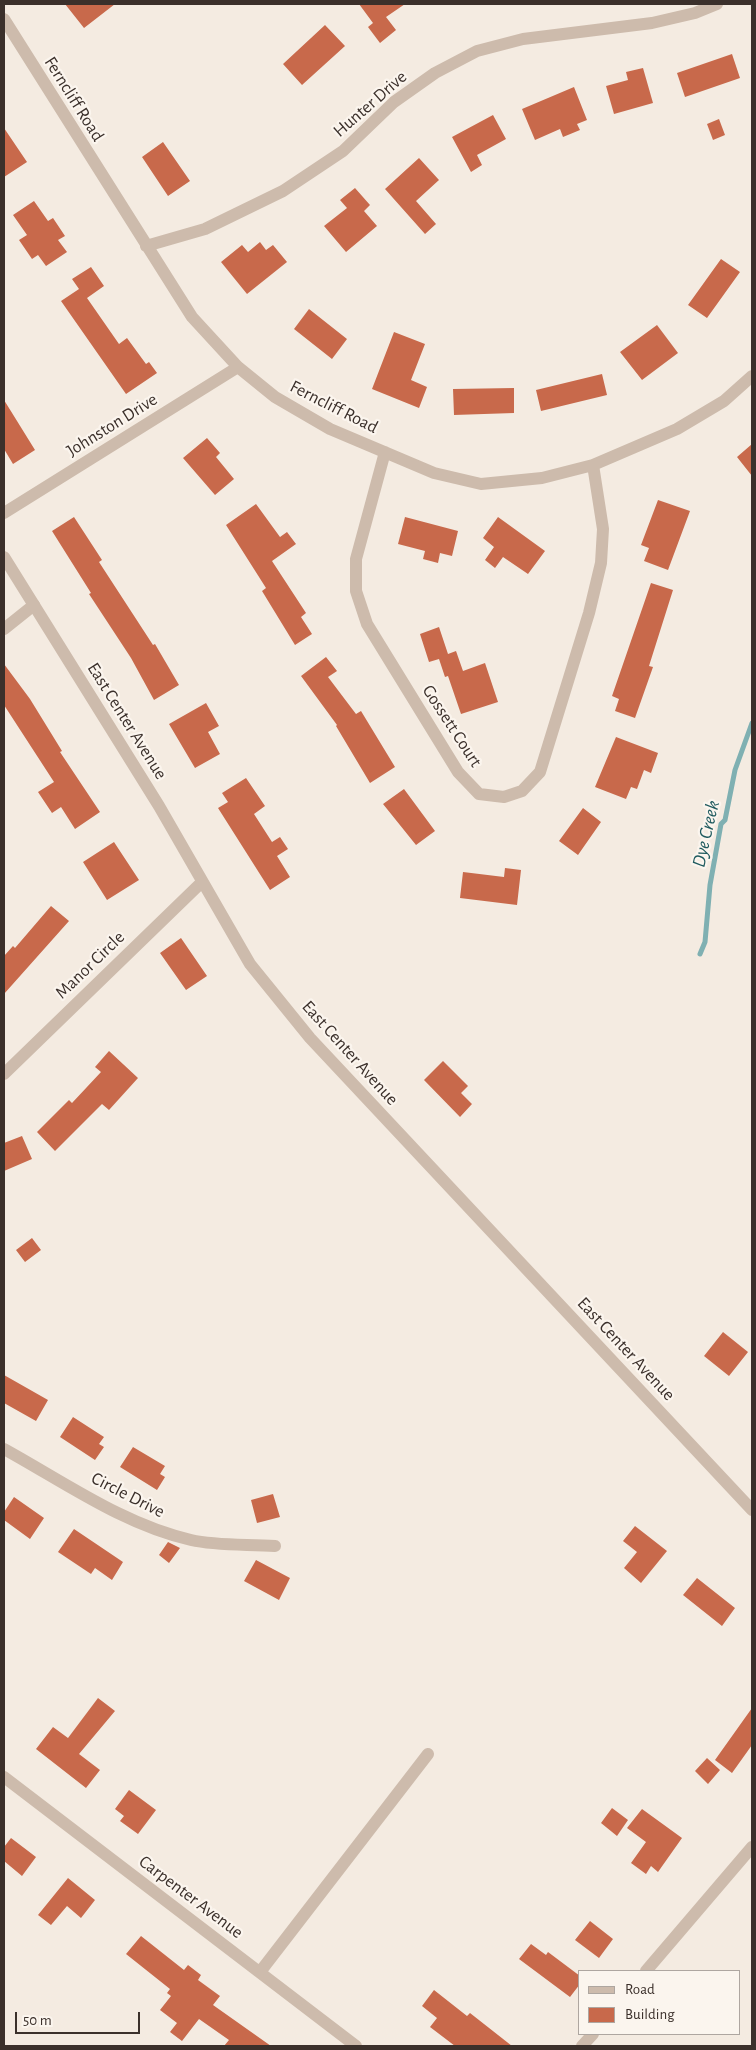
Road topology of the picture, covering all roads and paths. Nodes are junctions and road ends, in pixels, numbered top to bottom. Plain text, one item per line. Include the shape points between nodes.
1 (717, 4) edge
2 (4, 19) edge
3 (146, 246) junction
4 (238, 367) junction
5 (752, 376) edge
6 (385, 452) junction
7 (593, 465) junction
8 (4, 513) edge
9 (4, 557) edge
10 (34, 605) junction
11 (4, 629) edge
12 (202, 882) junction
13 (4, 1074) edge
14 (4, 1449) edge
15 (752, 1510) edge
16 (275, 1546) dead end
17 (428, 1754) dead end
18 (4, 1777) edge
19 (752, 1846) edge
20 (647, 1970) edge
21 (260, 1972) junction
22 (592, 2035) edge
23 (356, 2046) edge
24 (582, 2046) edge

1 - 3 street, Hunter Drive via 652,23 523,39 477,52 435,72 407,92 344,150 283,191 205,230
2 - 3 street, Ferncliff Road
3 - 4 street, Ferncliff Road via 192,317
4 - 6 street, Ferncliff Road via 276,397 330,429
4 - 8 street, Johnston Drive
5 - 7 street, Ferncliff Road via 724,401 677,430
6 - 7 street, Ferncliff Road via 434,472 481,484 542,478
6 - 7 street, Gossett Court via 356,559 356,591 367,624 458,772 479,794 504,797 522,791 540,772 589,613 602,563 604,529
9 - 10 street, East Center Avenue
10 - 11 street
10 - 12 street, East Center Avenue via 159,806
12 - 13 street, Manor Circle
12 - 15 street, East Center Avenue via 250,964 310,1038
14 - 16 street, Circle Drive via 138,1524 163,1533 194,1541
17 - 21 street
18 - 21 street, Carpenter Avenue
19 - 20 street
21 - 23 street, Carpenter Avenue
22 - 24 street

